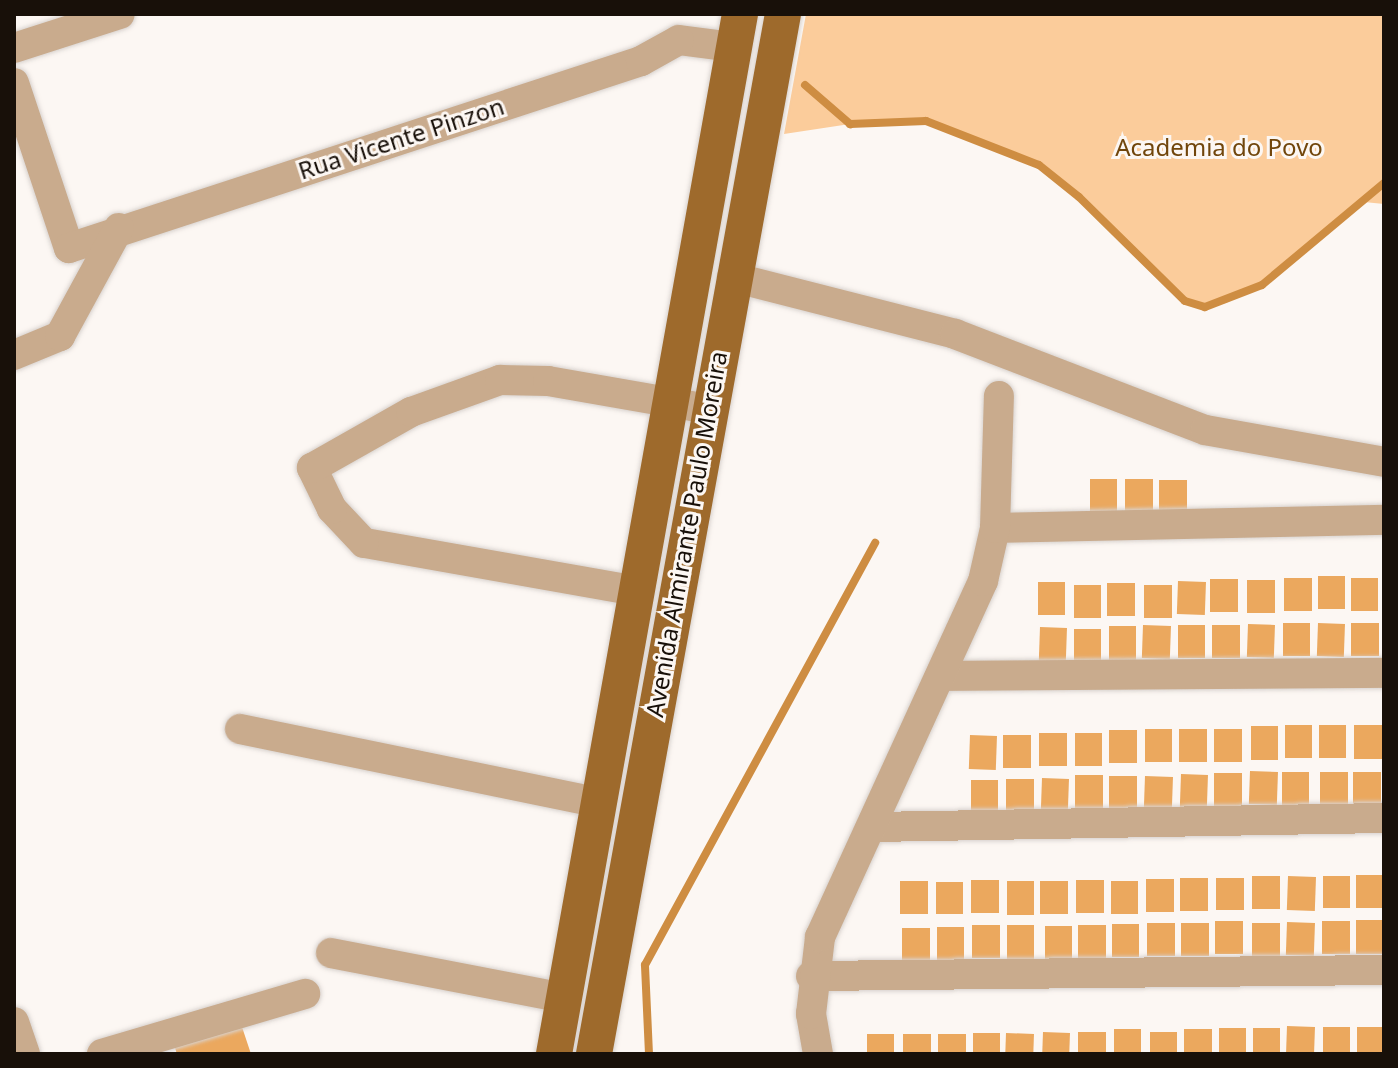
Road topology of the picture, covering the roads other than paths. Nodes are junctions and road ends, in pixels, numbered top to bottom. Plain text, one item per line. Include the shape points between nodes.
1 (120, 14) edge
2 (783, 14) edge
3 (680, 27) edge
4 (737, 30) edge
5 (14, 48) edge
6 (14, 83) edge
7 (119, 228) junction
8 (732, 277) junction
9 (14, 355) edge
10 (999, 396) dead end
11 (671, 401) junction
12 (709, 409) junction
13 (1384, 462) edge
14 (1384, 520) edge
15 (995, 528) junction
16 (637, 591) junction
17 (1384, 673) edge
18 (943, 676) junction
19 (240, 729) dead end
20 (600, 803) junction
21 (1384, 818) edge
22 (873, 827) junction
23 (331, 953) dead end
24 (1384, 970) edge
25 (811, 976) junction
26 (305, 994) dead end
27 (564, 998) junction
28 (14, 1022) edge
29 (25, 1054) edge
30 (102, 1054) edge
31 (554, 1054) edge
32 (594, 1054) edge
33 (818, 1054) edge

1 - 5 street
2 - 8 main road, Avenida Almirante Paulo Moreira
3 - 4 street
3 - 7 street, Rua Vicente Pinzon via 641,61
4 - 11 main road, Avenida Almirante Paulo Moreira
6 - 7 street, Rua Vicente Pinzon via 69,248
7 - 9 street via 60,336
8 - 12 main road, Avenida Almirante Paulo Moreira
8 - 13 street via 955,334 1205,430
10 - 15 street
11 - 12 street
11 - 16 main road, Avenida Almirante Paulo Moreira
11 - 16 street via 548,381 500,380 411,412 312,468 351,534 378,549
12 - 32 main road, Avenida Almirante Paulo Moreira
14 - 15 street
15 - 18 street via 974,607
16 - 20 main road, Avenida Almirante Paulo Moreira
17 - 18 street
18 - 22 street
19 - 20 street
20 - 27 main road, Avenida Almirante Paulo Moreira
21 - 22 street
22 - 25 street via 820,937
23 - 27 street
24 - 25 street
25 - 33 street
26 - 30 street
27 - 31 main road, Avenida Almirante Paulo Moreira
28 - 29 street

